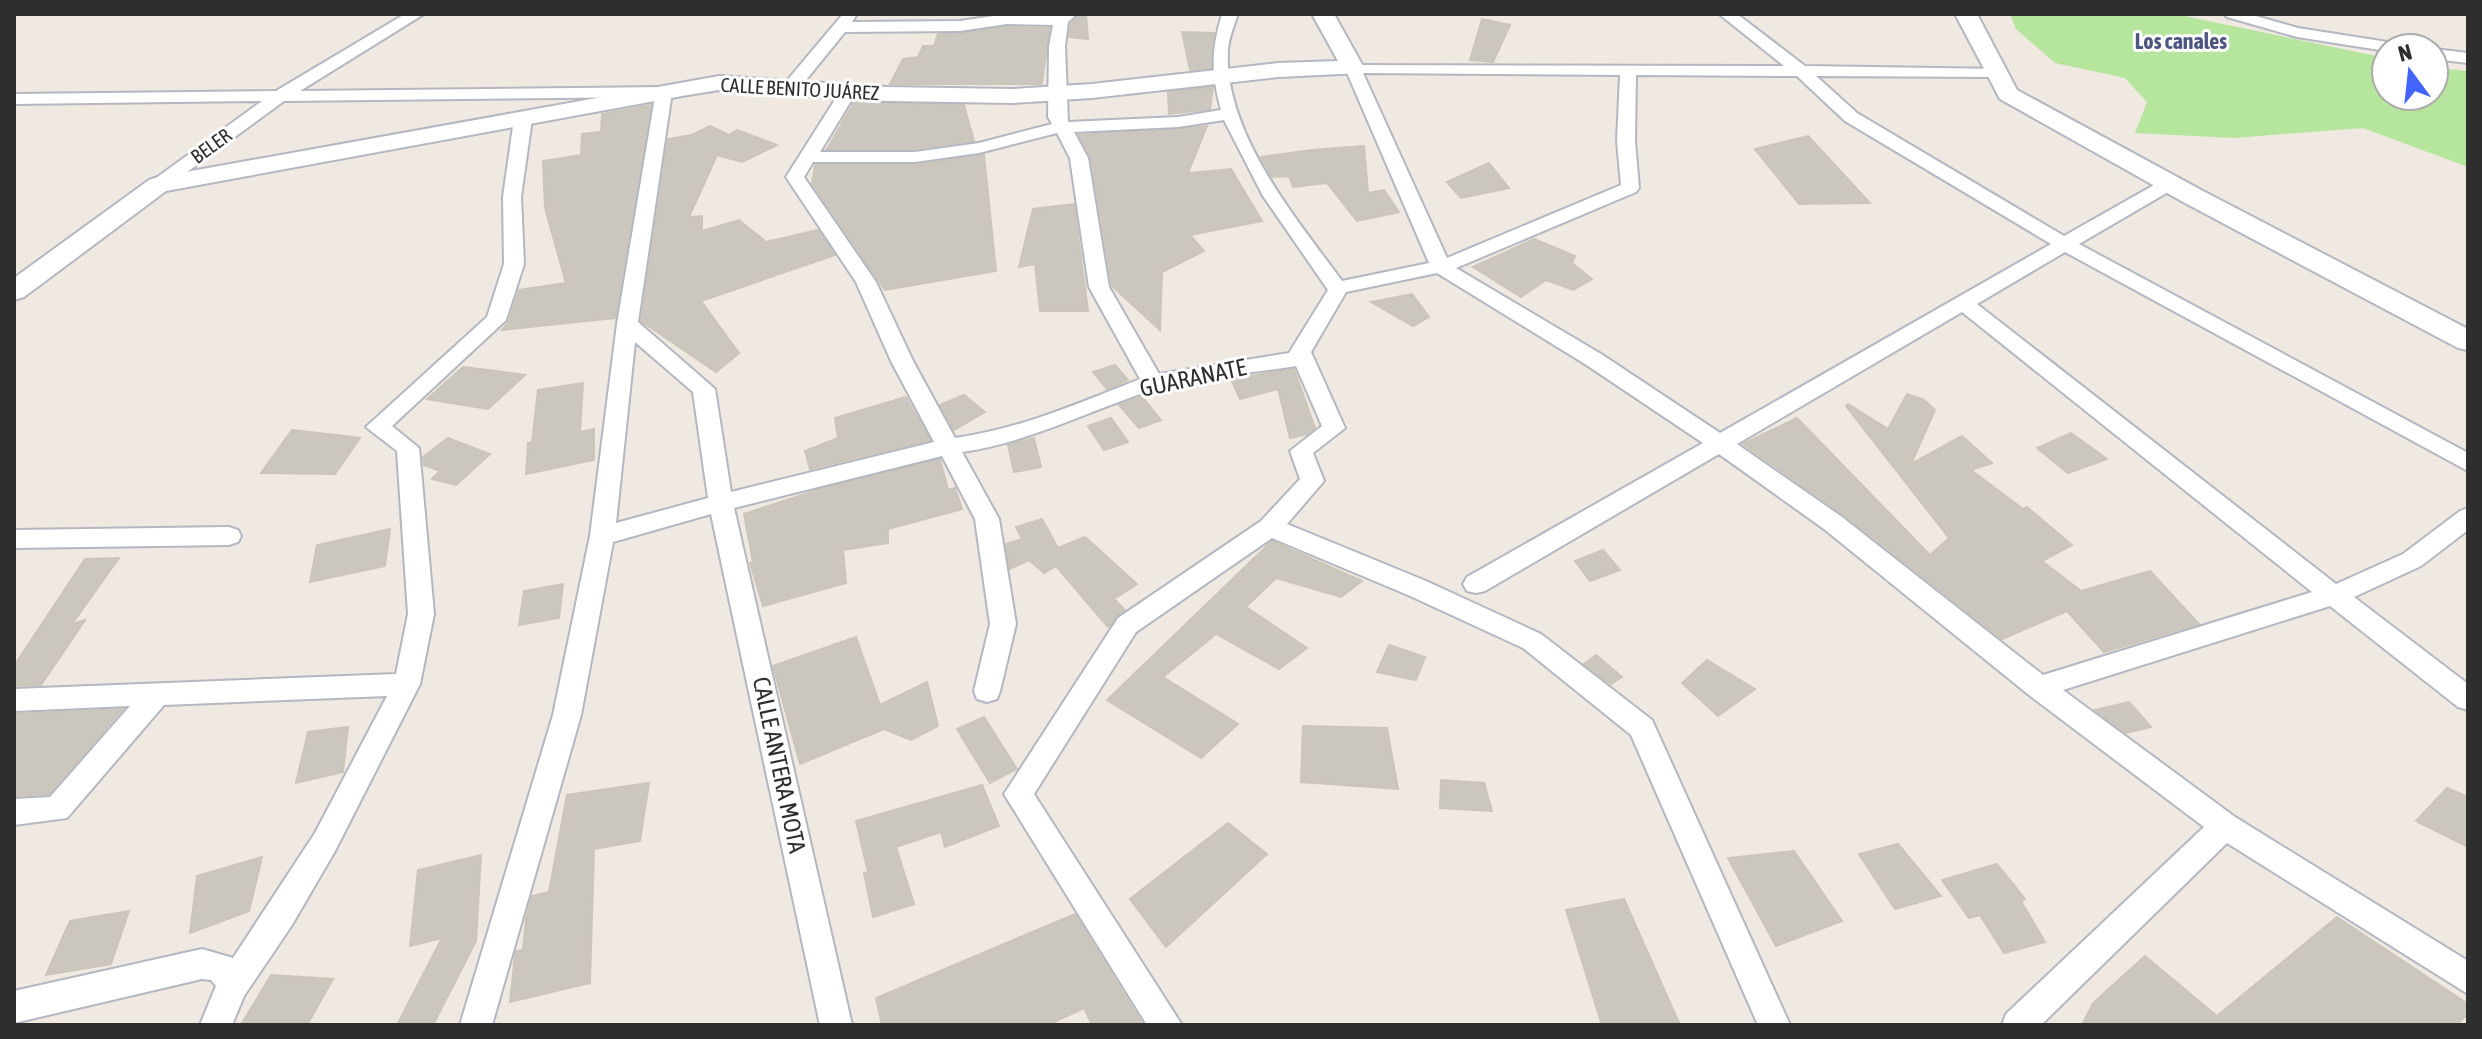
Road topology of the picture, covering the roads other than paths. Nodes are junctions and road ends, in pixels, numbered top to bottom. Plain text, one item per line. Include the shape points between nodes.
1 (416, 14) edge
2 (851, 14) edge
3 (1230, 14) edge
4 (1323, 14) edge
5 (1727, 14) edge
6 (1966, 14) edge
7 (2232, 14) edge
8 (1065, 18) edge
9 (840, 27) junction
10 (2370, 44) edge
11 (1353, 68) junction
12 (1801, 71) junction
13 (1628, 72) junction
14 (1997, 72) junction
15 (1223, 76) junction
16 (791, 87) junction
17 (849, 91) junction
18 (664, 92) junction
19 (1056, 94) junction
20 (280, 96) junction
21 (14, 99) edge
22 (1231, 114) junction
23 (523, 119) junction
24 (1062, 127) junction
25 (809, 157) junction
26 (2169, 184) junction
27 (158, 185) junction
28 (2064, 244) junction
29 (1441, 267) junction
30 (1338, 290) junction
31 (14, 291) edge
32 (1963, 303) junction
33 (627, 324) junction
34 (2468, 341) edge
35 (1300, 352) junction
36 (1153, 382) junction
37 (1720, 443) junction
38 (950, 446) junction
39 (2468, 463) edge
40 (721, 505) junction
41 (2468, 517) edge
42 (1270, 527) junction
43 (229, 536) dead end
44 (602, 536) junction
45 (14, 539) edge
46 (1476, 584) dead end
47 (2335, 595) junction
48 (407, 684) junction
49 (2039, 687) junction
50 (987, 691) dead end
51 (156, 695) junction
52 (2468, 699) edge
53 (14, 700) edge
54 (14, 812) edge
55 (2225, 826) junction
56 (2468, 979) edge
57 (232, 986) junction
58 (14, 1007) edge
59 (216, 1025) edge
60 (476, 1025) edge
61 (836, 1025) edge
62 (1166, 1025) edge
63 (1774, 1025) edge
64 (2018, 1025) edge

1 - 20 street, BELER
2 - 9 street
3 - 15 street via 1220,57
4 - 11 main road
5 - 12 street
6 - 14 main road
7 - 10 street
8 - 9 street
8 - 19 street via 1057,46
9 - 16 street
11 - 13 street
11 - 15 main road, CALLE BENITO JUÁREZ
11 - 29 street
12 - 13 street
12 - 14 street
12 - 28 street via 1851,117
13 - 29 street via 1630,188
14 - 26 main road via 2008,94
15 - 19 main road, CALLE BENITO JUÁREZ
15 - 22 street
16 - 17 main road, CALLE BENITO JUÁREZ
16 - 18 main road, CALLE BENITO JUÁREZ via 719,83
17 - 19 main road, CALLE BENITO JUÁREZ
17 - 25 street
18 - 20 street
18 - 23 main road, CALLE BENITO JUÁREZ
18 - 33 street
19 - 24 street
20 - 21 street
20 - 27 street, BELER
22 - 24 street
22 - 30 street via 1248,160
23 - 27 main road, CALLE BENITO JUÁREZ
23 - 48 street via 512,197 514,264 496,320 377,427 408,448 421,614
24 - 25 street via 915,157
24 - 36 street via 1079,158 1099,287
25 - 38 street via 795,177 866,282
26 - 28 street
26 - 34 main road
27 - 31 main road, BELER
28 - 32 street
28 - 39 street
29 - 30 street
29 - 37 street
30 - 35 street
32 - 37 street
32 - 47 street
33 - 40 street, CALLE ANTERA MOTA via 704,389
33 - 44 street
35 - 36 street, GUARANATE via 1296,359
35 - 42 street via 1334,428 1301,451 1312,481
36 - 38 street, GUARANATE via 1057,420 993,440
37 - 46 street
37 - 49 street via 1833,523
38 - 40 street, GUARANATE
38 - 50 street via 987,519 1003,624
40 - 44 street, GUARANATE
40 - 61 street, CALLE ANTERA MOTA
41 - 47 street via 2412,560
42 - 62 street via 1127,625 1018,794
42 - 63 street via 1532,641 1642,728
43 - 45 street
44 - 60 street via 567,715
47 - 49 street
47 - 52 street
48 - 51 street
48 - 57 street via 325,842
49 - 55 street
51 - 53 street
51 - 54 street via 57,809
55 - 56 street
55 - 64 street
57 - 58 street via 226,970 202,964
57 - 59 street

